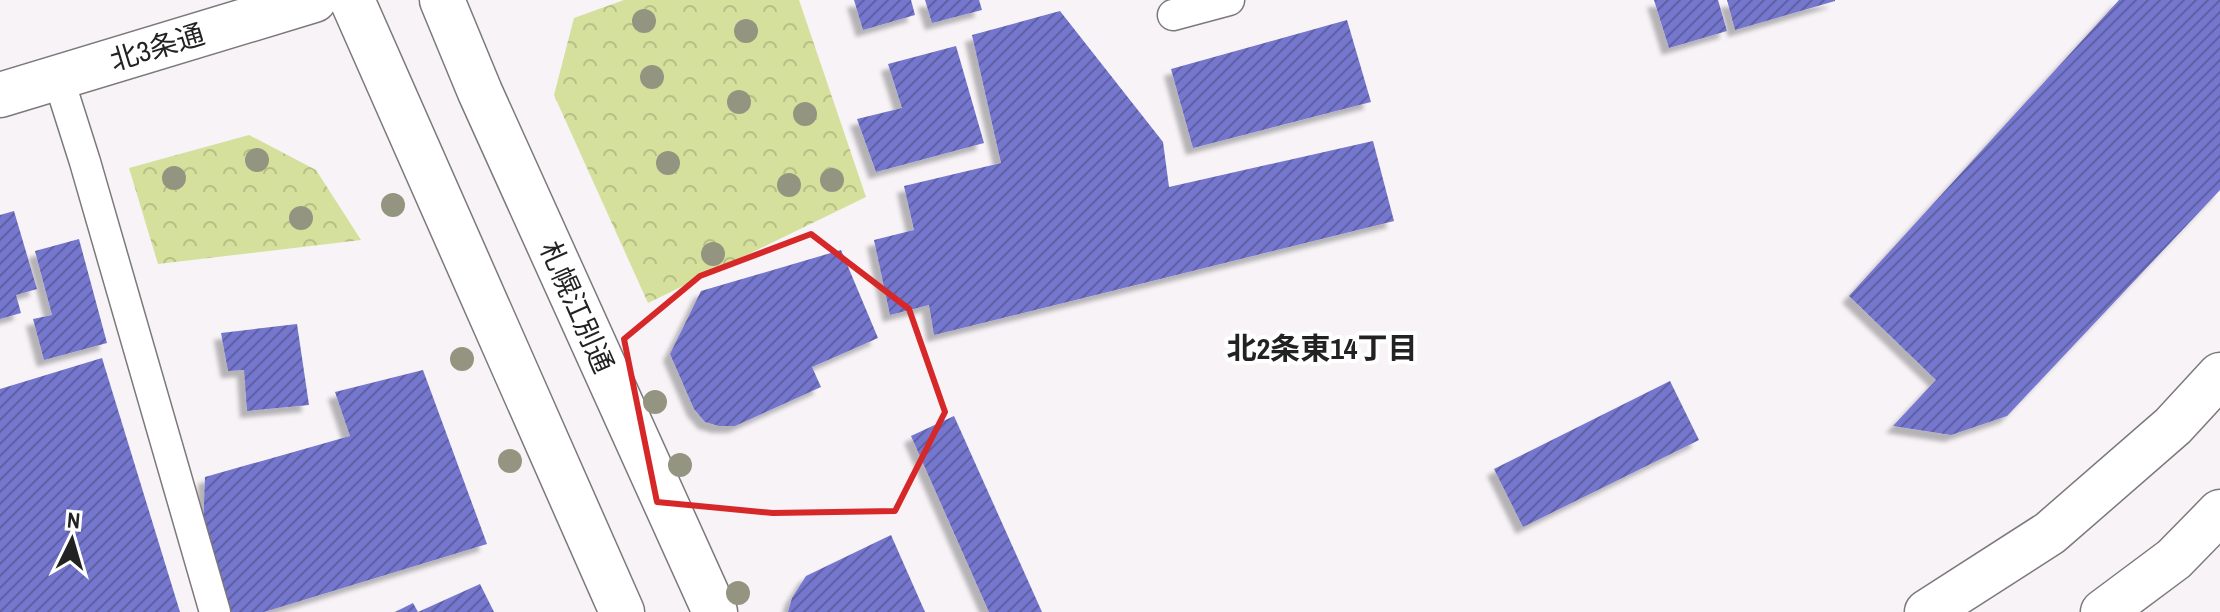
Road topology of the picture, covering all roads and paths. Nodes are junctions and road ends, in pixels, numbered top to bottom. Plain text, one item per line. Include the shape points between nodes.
1 (314, 0) edge
2 (352, 0) edge
3 (442, 0) edge
4 (1229, 0) edge
5 (1173, 15) dead end
6 (58, 77) junction
7 (0, 95) edge
8 (2220, 375) edge
9 (2220, 512) edge
10 (215, 612) edge
11 (622, 612) edge
12 (715, 612) edge
13 (1927, 612) edge
14 (2103, 612) edge

1 - 6 street, 北3条通
2 - 11 street
3 - 12 street, 札幌江別通
4 - 5 lane
6 - 7 street, 北3条通
6 - 10 lane
8 - 13 street via 2173,426 2050,533
9 - 14 street via 2174,559

